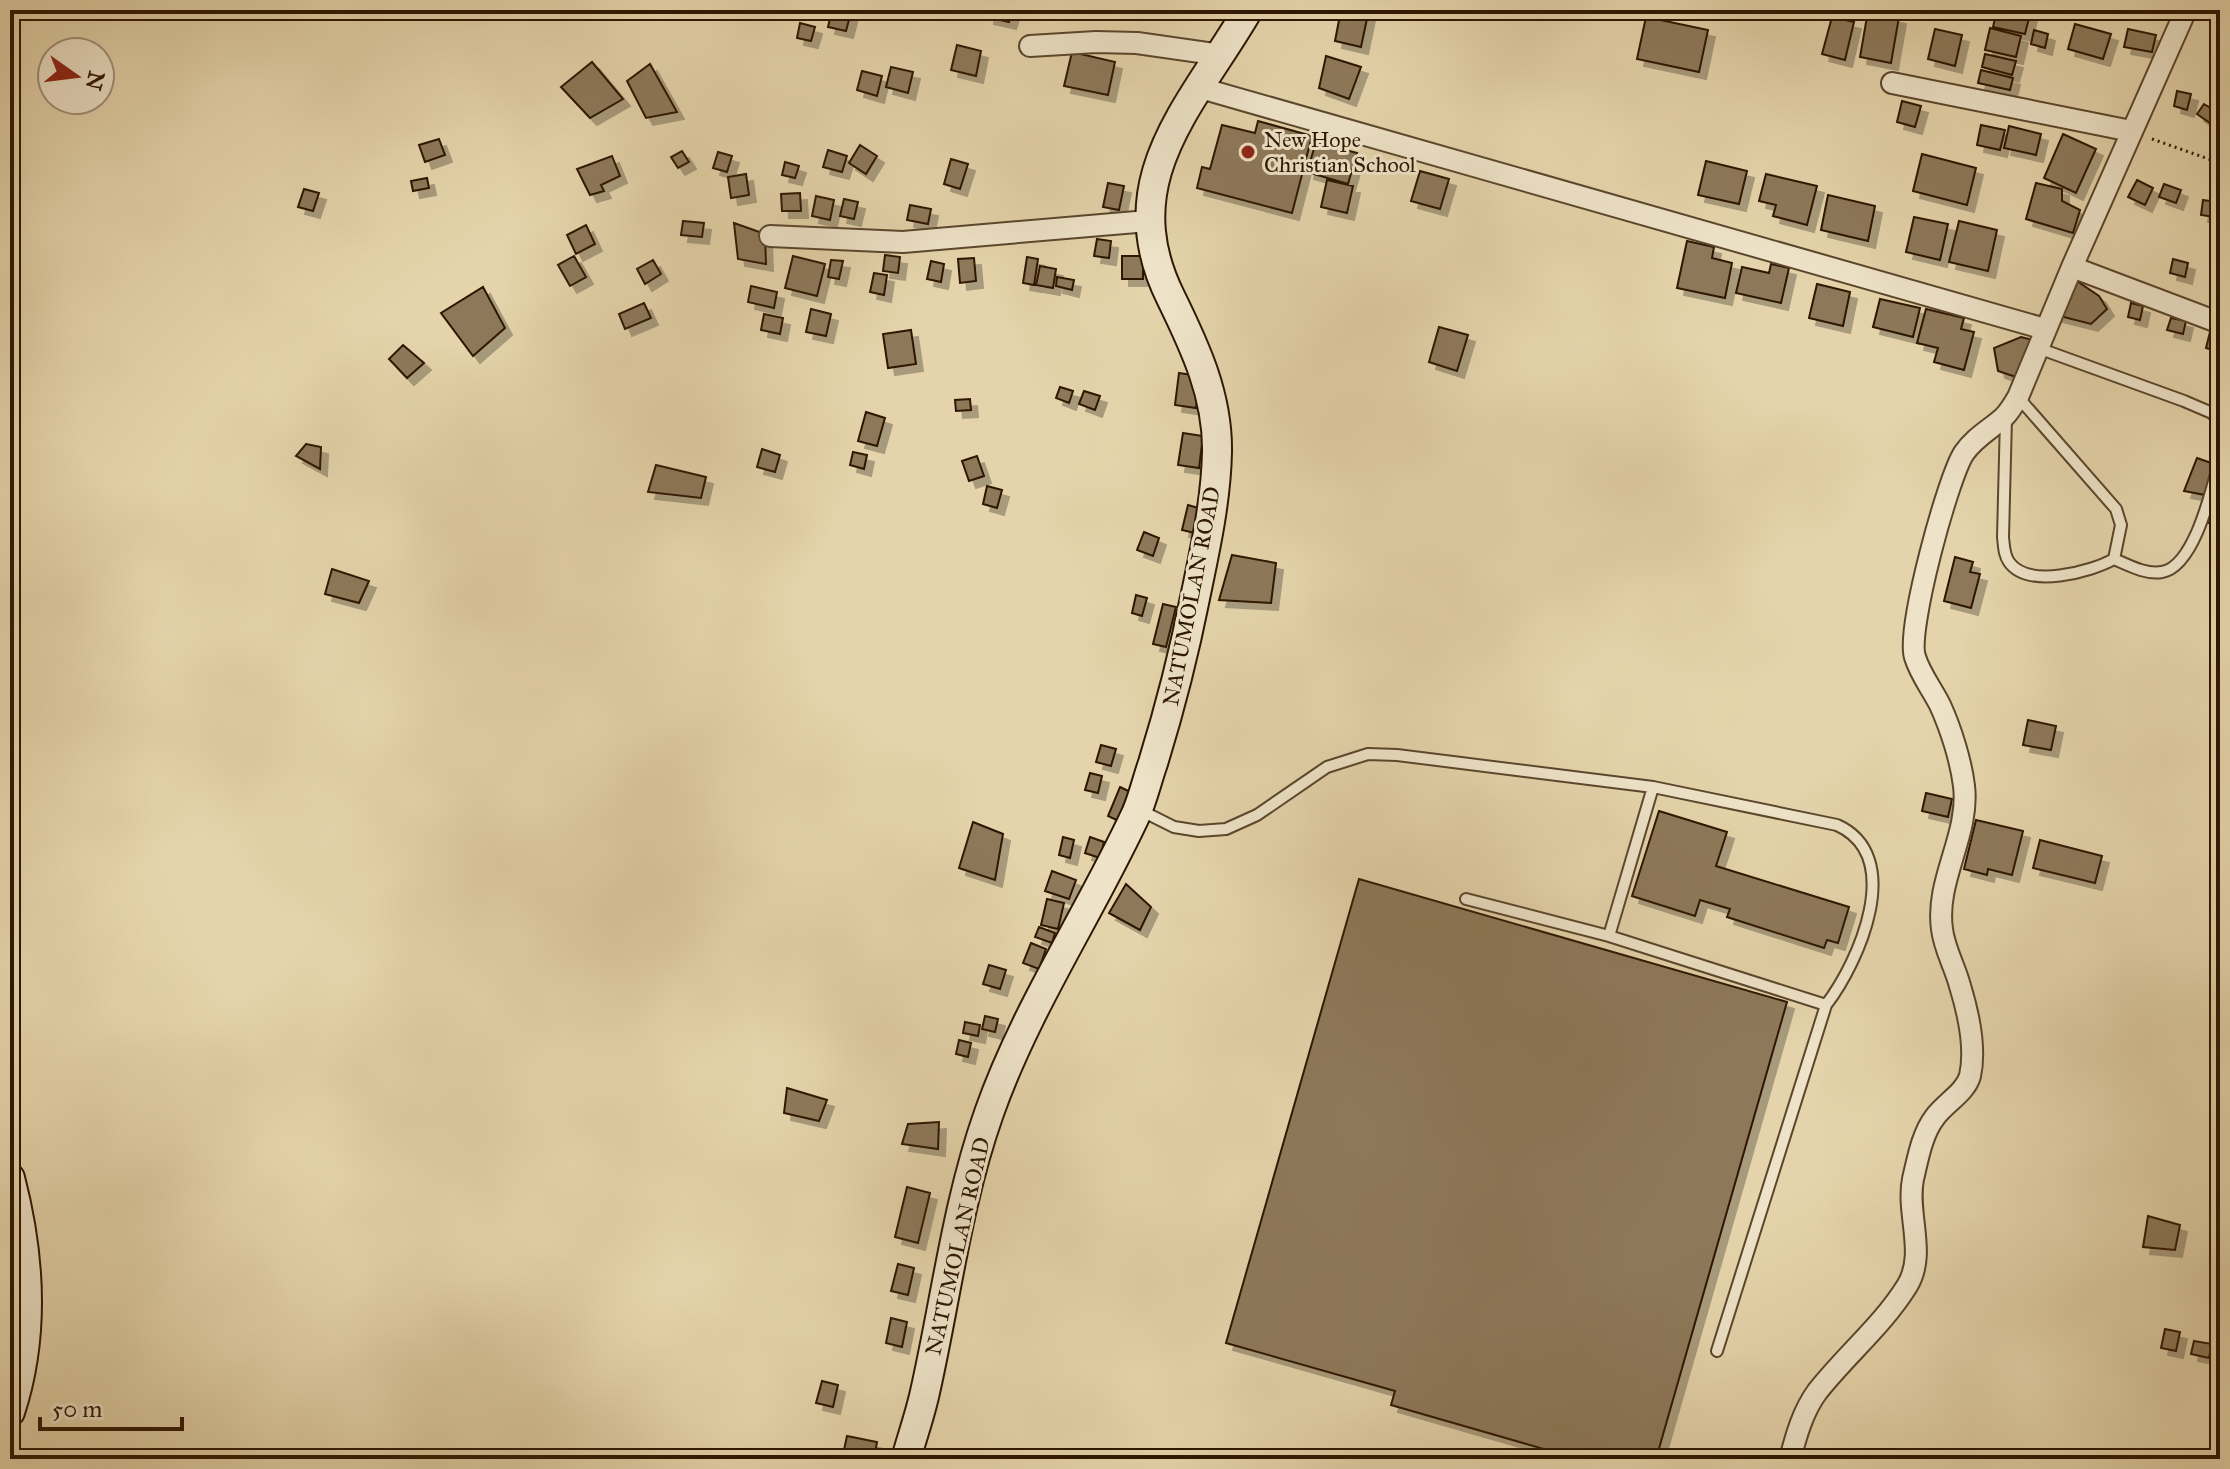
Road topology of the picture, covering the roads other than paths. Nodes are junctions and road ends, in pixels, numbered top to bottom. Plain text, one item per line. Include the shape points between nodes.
1 (1248, 10) edge
2 (2186, 10) edge
3 (1030, 46) dead end
4 (1221, 55) junction
5 (1892, 83) dead end
6 (1197, 87) junction
7 (2131, 131) junction
8 (1148, 221) junction
9 (770, 236) dead end
10 (2072, 267) junction
11 (2220, 323) edge
12 (2041, 338) junction
13 (2018, 397) junction
14 (2006, 416) junction
15 (2220, 422) edge
16 (2220, 459) edge
17 (2114, 559) junction
18 (1653, 787) junction
19 (1138, 809) junction
20 (1466, 899) dead end
21 (1609, 936) junction
22 (1826, 1005) junction
23 (10, 1178) edge
24 (1717, 1351) dead end
25 (10, 1412) edge
26 (906, 1459) edge
27 (1790, 1459) edge

1 - 4 street, NATUMOLAN ROAD
2 - 7 street
3 - 4 street via 1137,43
4 - 6 street, NATUMOLAN ROAD
5 - 7 street
6 - 8 street, NATUMOLAN ROAD via 1164,149
6 - 12 street
7 - 10 street
8 - 9 street via 903,242
8 - 19 street, NATUMOLAN ROAD via 1155,261 1211,394 1217,451 1183,658
10 - 11 street
10 - 12 street
12 - 13 street
12 - 15 lane via 2212,413
13 - 14 street
13 - 17 lane via 2116,509 2121,525
14 - 17 lane via 2003,537 2012,566 2026,573 2061,576
14 - 27 street via 1963,454 1916,607 1912,643 1941,708 1964,784 1964,816 1946,879 1941,926 1961,988 1970,1073 1967,1084 1936,1115 1923,1143 1912,1183 1916,1250 1909,1283 1884,1319 1817,1392
16 - 17 lane via 2195,536 2180,562 2159,573
18 - 19 lane via 1368,754 1327,767 1257,815 1226,829 1174,827
18 - 21 lane
18 - 22 lane via 1837,825 1865,848 1873,869 1872,897 1849,971
19 - 26 street, NATUMOLAN ROAD via 1047,982 989,1112
20 - 21 lane
21 - 22 lane
22 - 24 lane
23 - 25 street via 29,1304 26,1348

